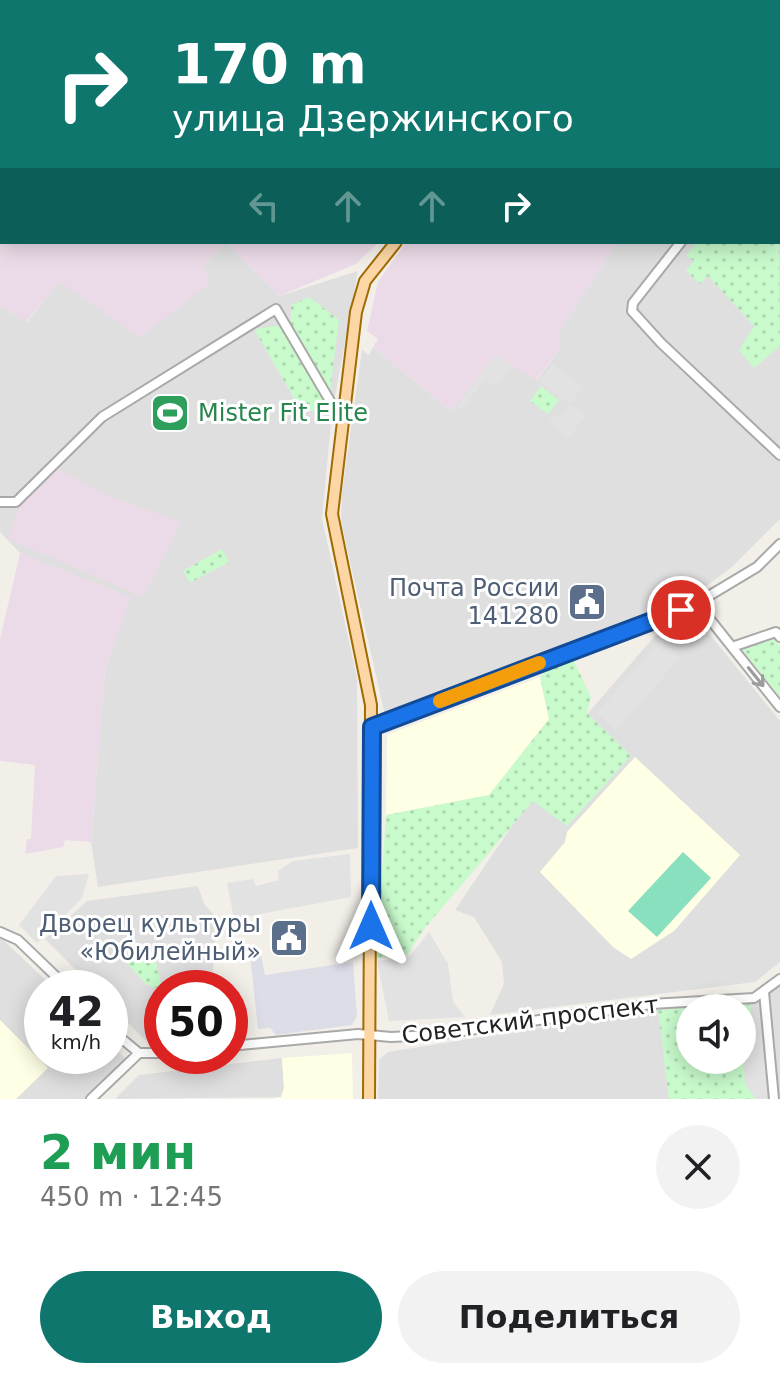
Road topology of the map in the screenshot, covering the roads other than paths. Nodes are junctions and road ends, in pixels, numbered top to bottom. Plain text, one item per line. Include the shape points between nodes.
1 (394, 244) edge
2 (679, 244) edge
3 (343, 413) junction
4 (780, 455) edge
5 (0, 502) edge
6 (780, 544) edge
7 (697, 603) junction
8 (778, 634) edge
9 (732, 647) junction
10 (780, 707) edge
11 (372, 727) junction
12 (0, 932) edge
13 (49, 970) edge
14 (780, 979) edge
15 (764, 992) junction
16 (370, 1035) junction
17 (128, 1044) edge
18 (248, 1045) edge
19 (139, 1053) junction
20 (144, 1053) edge
21 (91, 1099) edge
22 (369, 1099) edge
23 (774, 1099) edge

1 - 3 main road via 359,297
2 - 4 street via 632,311
3 - 5 street via 333,406 276,309 102,417 16,502
3 - 11 main road via 333,521
6 - 7 street via 757,567
7 - 9 street
7 - 11 street
8 - 9 street
9 -> 10 street
11 - 16 main road
12 - 13 street via 18,940
14 - 15 street, Советский проспект
15 - 16 street, Советский проспект via 754,998 651,1004 434,1035
15 - 23 street
16 - 18 street, Советский проспект
16 - 22 main road
17 - 19 street
19 - 20 street
19 - 21 street

